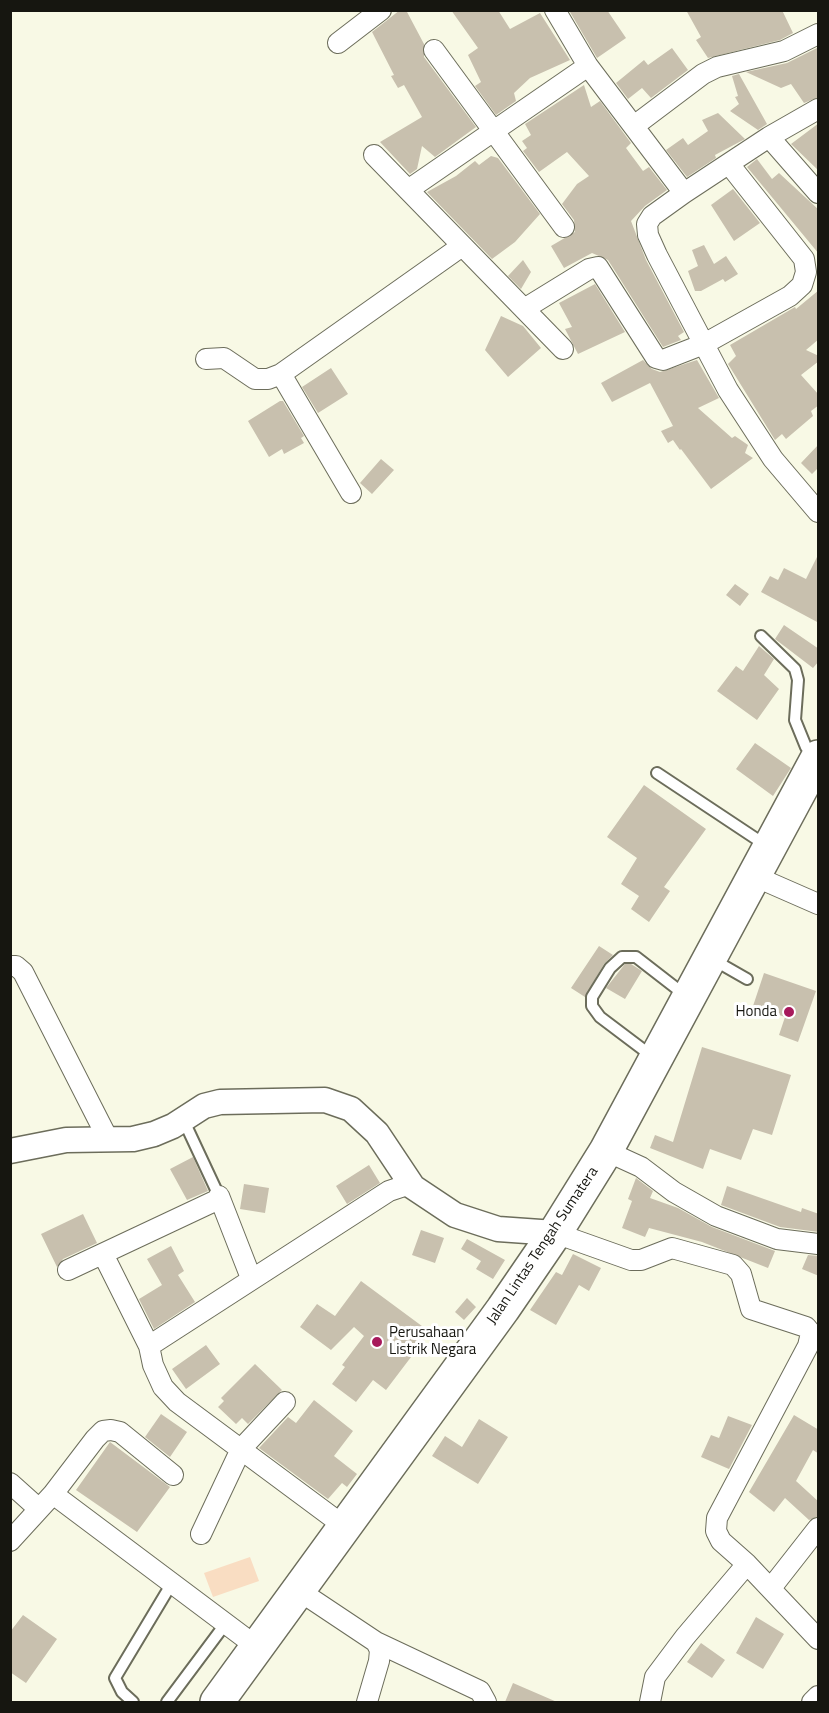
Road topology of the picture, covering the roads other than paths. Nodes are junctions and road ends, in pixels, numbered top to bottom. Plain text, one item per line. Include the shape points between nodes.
1 (381, 10) edge
2 (555, 10) edge
3 (819, 34) edge
4 (338, 43) dead end
5 (434, 50) dead end
6 (588, 66) junction
7 (819, 109) edge
8 (634, 126) junction
9 (492, 131) junction
10 (769, 137) junction
11 (374, 155) dead end
12 (729, 164) junction
13 (408, 190) junction
14 (684, 193) junction
15 (819, 193) edge
16 (564, 227) dead end
17 (462, 246) junction
18 (524, 309) junction
19 (704, 344) junction
20 (563, 349) dead end
21 (206, 359) dead end
22 (281, 374) junction
23 (351, 493) dead end
24 (819, 512) edge
25 (761, 636) dead end
26 (819, 757) edge
27 (657, 773) dead end
28 (770, 848) junction
29 (754, 876) junction
30 (819, 904) edge
31 (712, 958) junction
32 (10, 966) edge
33 (747, 979) dead end
34 (688, 998) junction
35 (656, 1059) junction
36 (183, 1119) junction
37 (110, 1141) junction
38 (10, 1151) edge
39 (606, 1151) junction
40 (413, 1187) junction
41 (219, 1198) junction
42 (555, 1233) junction
43 (819, 1244) edge
44 (103, 1254) junction
45 (68, 1270) dead end
46 (251, 1278) junction
47 (149, 1346) junction
48 (285, 1402) dead end
49 (241, 1449) junction
50 (173, 1475) dead end
51 (10, 1483) edge
52 (53, 1494) junction
53 (39, 1509) junction
54 (344, 1526) junction
55 (819, 1528) edge
56 (201, 1534) dead end
57 (10, 1541) edge
58 (747, 1564) junction
59 (172, 1583) junction
60 (771, 1588) junction
61 (298, 1590) junction
62 (226, 1623) junction
63 (819, 1639) edge
64 (376, 1642) junction
65 (257, 1647) junction
66 (819, 1696) edge
67 (133, 1702) edge
68 (167, 1702) edge
69 (217, 1702) edge
70 (367, 1702) edge
71 (486, 1702) edge
72 (650, 1702) edge
73 (812, 1702) edge

1 - 4 street
2 - 6 street
3 - 8 street via 784,51 710,71
5 - 9 street
6 - 8 street
6 - 9 street
7 - 10 street
8 - 14 street
9 - 13 street
9 - 16 street
10 - 12 street
10 - 15 street
11 - 13 street
12 - 14 street
12 - 19 street via 796,247 806,272 802,285 790,296
13 - 17 street
14 - 19 street via 652,216 647,224 648,235
17 - 18 street
17 - 22 street
18 - 19 street via 598,267 659,360
18 - 20 street
19 - 24 street via 728,390 773,459
21 - 22 street via 224,358 255,379
22 - 23 street
25 - 26 lane via 795,669 795,720 807,747
26 - 28 highway, Jalan Lintas Tengah Sumatera
27 - 28 lane
28 - 29 highway, Jalan Lintas Tengah Sumatera
29 - 30 street
29 - 31 highway, Jalan Lintas Tengah Sumatera
31 - 33 lane
31 - 34 highway, Jalan Lintas Tengah Sumatera
32 - 37 street via 23,972
34 - 35 highway, Jalan Lintas Tengah Sumatera
34 - 35 lane via 636,957 622,957 609,968 592,997 592,1006 600,1017
35 - 39 highway, Jalan Lintas Tengah Sumatera
36 - 37 street via 154,1134
36 - 40 street via 204,1106 220,1102 325,1100 351,1109 377,1133
36 - 41 lane
37 - 38 street via 66,1140
39 - 42 highway, Jalan Lintas Tengah Sumatera
39 - 43 street via 641,1167 716,1216 777,1239
40 - 42 street via 455,1215 498,1229
40 - 46 street via 388,1191
41 - 44 street
41 - 46 street
42 - 54 highway, Jalan Lintas Tengah Sumatera
42 - 58 street via 631,1260 672,1248 733,1265 740,1271 751,1309 809,1330 808,1346 717,1518 716,1531 721,1541
44 - 45 street
44 - 47 street
46 - 47 street
47 - 49 street via 163,1387 177,1402
48 - 49 street
49 - 54 street
49 - 56 street
50 - 52 street via 120,1432 103,1431
51 - 53 street
52 - 53 street
52 - 59 street
53 - 57 street
54 - 61 highway, Jalan Lintas Tengah Sumatera
55 - 60 street
58 - 60 street
58 - 72 street via 655,1677
59 - 62 street
59 - 67 lane via 115,1678
60 - 63 street
61 - 64 street
61 - 65 highway, Jalan Lintas Tengah Sumatera
62 - 65 street
62 - 68 lane
64 - 70 street via 379,1661
64 - 71 street via 480,1691
65 - 69 highway, Jalan Lintas Tengah Sumatera
66 - 73 street

